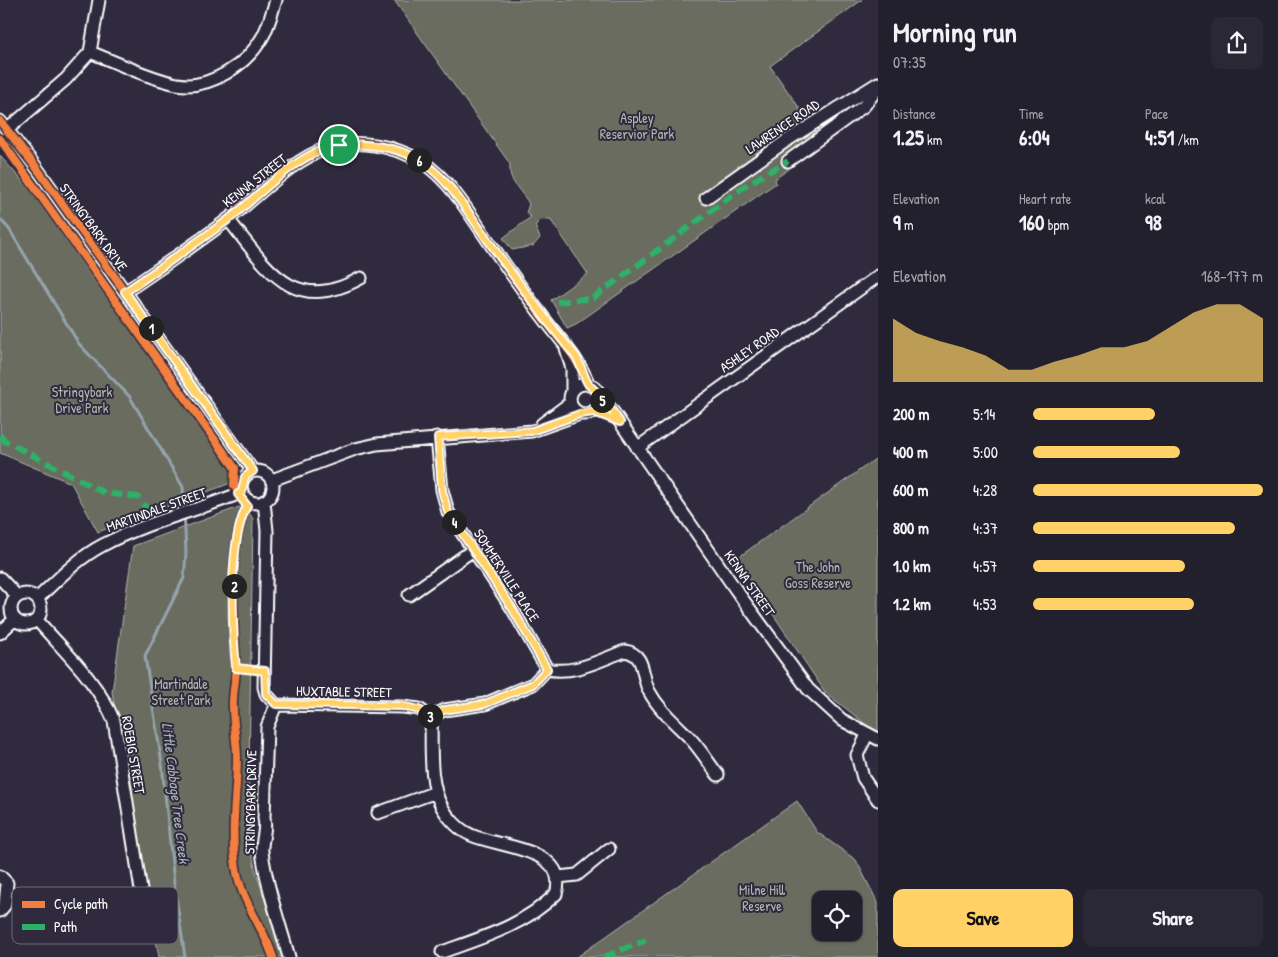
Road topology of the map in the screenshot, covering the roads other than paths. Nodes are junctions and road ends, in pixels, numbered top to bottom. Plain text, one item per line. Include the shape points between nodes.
1 (99, 0) edge
2 (276, 0) edge
3 (90, 52) junction
4 (878, 83) edge
5 (878, 88) edge
6 (0, 120) edge
7 (8, 129) junction
8 (788, 161) dead end
9 (706, 198) dead end
10 (228, 219) junction
11 (878, 276) edge
12 (361, 278) dead end
13 (125, 292) junction
14 (565, 346) junction
15 (589, 384) junction
16 (572, 390) junction
17 (600, 398) junction
18 (570, 403) junction
19 (594, 412) junction
20 (580, 414) junction
21 (620, 422) junction
22 (532, 431) junction
23 (438, 437) junction
24 (638, 448) junction
25 (253, 471) junction
26 (272, 480) junction
27 (242, 492) junction
28 (264, 501) junction
29 (472, 550) junction
30 (0, 578) edge
31 (409, 595) dead end
32 (17, 596) junction
33 (38, 599) junction
34 (15, 620) junction
35 (37, 620) junction
36 (0, 632) edge
37 (547, 669) junction
38 (276, 704) junction
39 (431, 716) junction
40 (873, 737) edge
41 (718, 775) dead end
42 (436, 792) junction
43 (878, 800) edge
44 (378, 813) dead end
45 (609, 848) dead end
46 (0, 876) edge
47 (558, 877) junction
48 (141, 887) edge
49 (0, 911) edge
50 (442, 952) dead end
51 (289, 957) edge

1 - 3 street
2 - 3 street via 256,48 233,68 206,82 191,85 170,82
3 - 7 street via 66,79
4 - 9 street, LAWRENCE ROAD via 786,141
5 - 8 street via 864,106
6 - 7 street, STRINGYBARK DRIVE
7 - 13 street, STRINGYBARK DRIVE
10 - 12 street via 269,270 289,286 328,292 342,289
10 - 13 street, KENNA STREET
10 - 14 street, KENNA STREET via 295,166 326,148 347,144 378,146 407,154 422,162 449,186
11 - 24 street, ASHLEY ROAD
13 - 25 street, STRINGYBARK DRIVE
14 - 15 street, KENNA STREET via 581,365
14 - 16 street, KENNA STREET via 572,369
15 - 16 street
15 - 17 street, KENNA STREET
16 - 18 street, KENNA STREET
17 - 19 street
17 - 21 street, KENNA STREET
18 - 20 street
18 - 22 street
19 - 20 street
19 - 21 street
20 - 22 street
21 - 24 street, KENNA STREET
22 - 23 street
23 - 26 street via 355,449
23 - 29 street, SOMMERVILLE PLACE via 442,490 448,512
24 - 40 street, KENNA STREET via 808,690 842,720
25 - 26 street, STRINGYBARK DRIVE via 266,473
25 - 27 street via 245,477
26 - 28 street via 271,494
27 - 28 street via 249,500
27 - 33 street, MARTINDALE STREET via 102,546 82,558
28 - 38 street via 267,531 264,687
29 - 31 street
29 - 37 street, SOMMERVILLE PLACE via 512,608
30 - 32 street
32 - 33 street via 30,594
32 - 34 street via 11,610
33 - 35 street via 41,607
34 - 35 street via 26,624
34 - 36 street
35 - 48 street, ROEBIG STREET via 108,704 114,721
37 - 39 street via 533,684 485,704 444,710
37 - 41 street via 560,672 625,651 632,652 638,656 648,690 656,702 691,739
38 - 39 street, HUXTABLE STREET via 402,706
38 - 51 street, STRINGYBARK DRIVE via 267,727 266,829 262,849 267,882
39 - 42 street
40 - 43 street via 857,755 863,778
42 - 44 street
42 - 47 street via 446,814 469,835 537,855 554,867
45 - 47 street via 577,874
46 - 49 street via 7,883 5,905
47 - 50 street via 556,894 528,918

